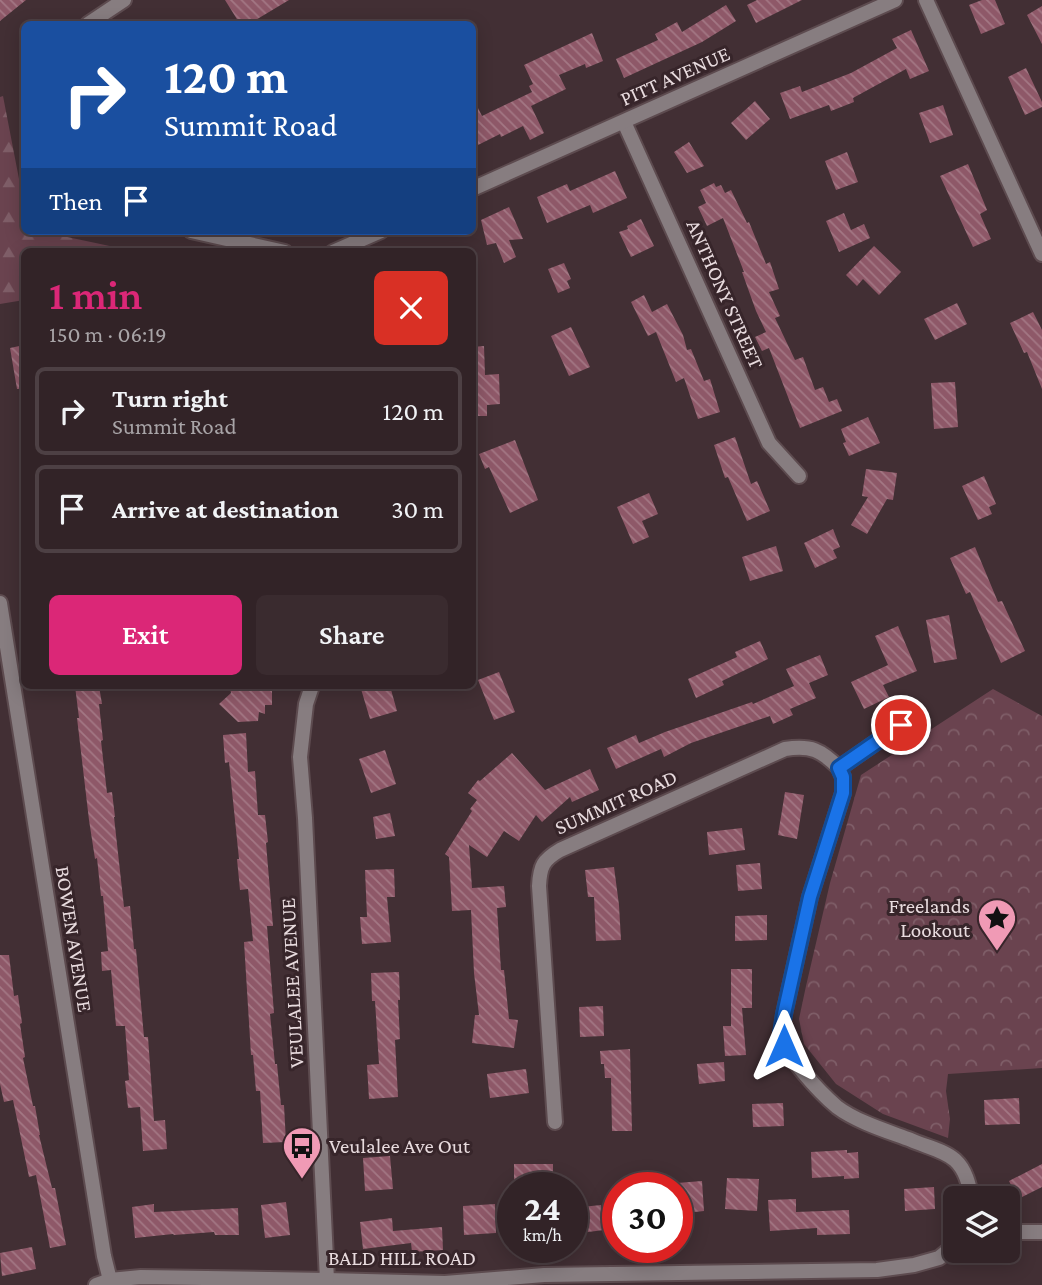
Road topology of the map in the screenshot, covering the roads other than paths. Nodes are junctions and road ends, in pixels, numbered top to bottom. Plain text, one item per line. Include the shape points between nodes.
1 (124, 0) edge
2 (895, 0) edge
3 (926, 0) edge
4 (92, 21) edge
5 (624, 122) junction
6 (476, 187) edge
7 (209, 235) edge
8 (372, 235) edge
9 (267, 248) edge
10 (342, 248) edge
11 (1042, 254) edge
12 (799, 476) dead end
13 (0, 603) edge
14 (311, 689) edge
15 (901, 725) dead end
16 (839, 768) junction
17 (555, 1122) dead end
18 (969, 1186) edge
19 (1020, 1232) edge
20 (1042, 1232) edge
21 (943, 1255) edge
22 (110, 1280) junction
23 (327, 1280) junction
24 (280, 1282) edge
25 (96, 1285) edge

1 - 4 street
2 - 5 street, PITT AVENUE
3 - 11 street
5 - 6 street, PITT AVENUE
5 - 12 street, ANTHONY STREET via 769,443
7 - 9 street
8 - 10 street
13 - 22 street, BOWEN AVENUE
14 - 23 street, VEULALEE AVENUE via 300,757
15 - 16 street
16 - 17 street, SUMMIT ROAD via 815,749 785,749 547,858 539,886
16 - 18 street via 843,793 810,897 782,1023 784,1046 839,1109 954,1159
19 - 20 street
21 - 23 street, BALD HILL ROAD via 877,1270 544,1275 444,1283
22 - 24 street, BALD HILL ROAD
22 - 25 street, BALD HILL ROAD
23 - 24 street, BALD HILL ROAD

